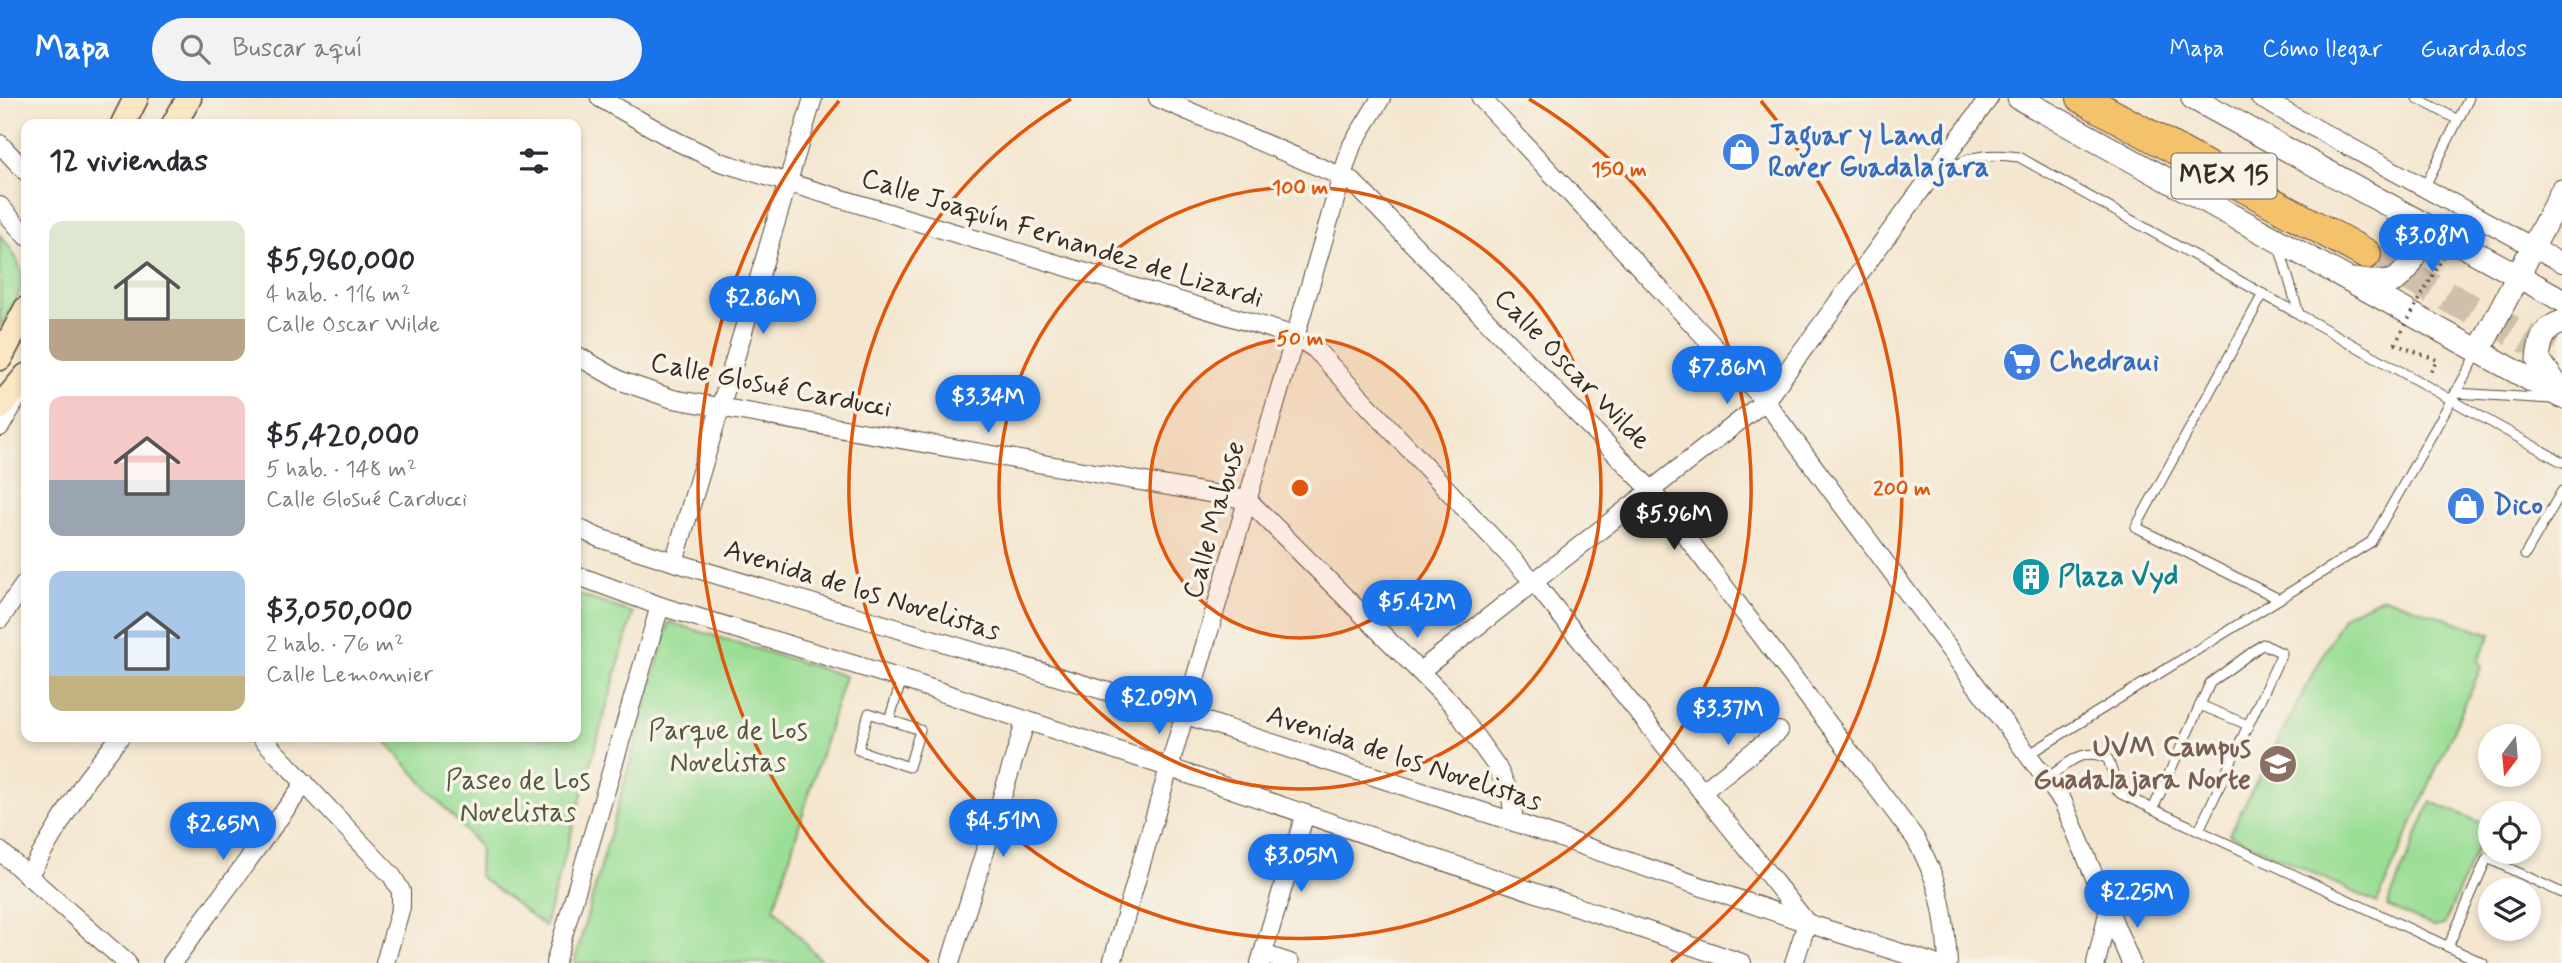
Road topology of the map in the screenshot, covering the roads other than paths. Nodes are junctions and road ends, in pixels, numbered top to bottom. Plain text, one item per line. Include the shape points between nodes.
1 (136, 98) edge
2 (189, 98) edge
3 (600, 98) edge
4 (813, 98) edge
5 (1158, 98) edge
6 (1381, 98) edge
7 (1481, 98) edge
8 (1989, 98) edge
9 (2019, 98) edge
10 (2082, 98) edge
11 (2119, 98) edge
12 (2193, 98) edge
13 (2417, 98) edge
14 (2469, 98) edge
15 (2271, 101) edge
16 (126, 119) edge
17 (177, 119) edge
18 (2458, 120) junction
19 (2259, 135) junction
20 (0, 144) edge
21 (21, 167) edge
22 (1342, 176) junction
23 (788, 184) junction
24 (1924, 186) junction
25 (2424, 188) junction
26 (2562, 191) edge
27 (0, 206) edge
28 (2389, 206) junction
29 (21, 230) edge
30 (2278, 241) junction
31 (2533, 247) junction
32 (2562, 263) edge
33 (2518, 276) junction
34 (2349, 279) junction
35 (2263, 294) junction
36 (2562, 300) edge
37 (2299, 314) junction
38 (21, 316) edge
39 (21, 320) edge
40 (2562, 322) edge
41 (1295, 336) junction
42 (0, 345) edge
43 (2479, 351) junction
44 (0, 358) edge
45 (581, 358) edge
46 (21, 382) edge
47 (21, 391) edge
48 (2562, 396) edge
49 (2454, 397) junction
50 (1765, 401) junction
51 (0, 407) edge
52 (721, 408) junction
53 (0, 427) edge
54 (2562, 462) edge
55 (1651, 491) junction
56 (2562, 491) edge
57 (1248, 500) junction
58 (581, 529) edge
59 (2525, 555) dead end
60 (674, 562) junction
61 (581, 577) edge
62 (1534, 582) junction
63 (21, 589) edge
64 (2279, 599) junction
65 (660, 606) junction
66 (0, 620) edge
67 (1420, 671) junction
68 (902, 679) junction
69 (2200, 705) junction
70 (1186, 715) junction
71 (889, 720) junction
72 (1026, 720) junction
73 (2248, 725) junction
74 (1779, 732) dead end
75 (116, 742) edge
76 (266, 742) edge
77 (2028, 755) junction
78 (1170, 768) junction
79 (2046, 779) junction
80 (305, 783) junction
81 (1702, 792) junction
82 (2153, 809) junction
83 (1305, 814) junction
84 (1514, 822) junction
85 (2199, 830) junction
86 (0, 851) edge
87 (28, 876) junction
88 (2562, 893) edge
89 (2108, 913) junction
90 (1807, 923) junction
91 (2448, 947) junction
92 (1261, 958) edge
93 (127, 963) edge
94 (172, 963) edge
95 (385, 963) edge
96 (555, 963) edge
97 (950, 963) edge
98 (1112, 963) edge
99 (1290, 963) edge
100 (1742, 963) edge
101 (1794, 963) edge
102 (1933, 963) edge
103 (1948, 963) edge
104 (2096, 963) edge
105 (2131, 963) edge
106 (2483, 963) edge

1 - 16 main road
2 - 17 main road
3 - 23 street, Calle Joaquín Fernandez de Lizardi via 720,162
4 - 23 street
5 - 22 street, Calle Oscar Wilde
6 - 22 street, Calle Mabuse via 1352,145
7 - 50 street
8 - 24 street
9 - 30 street
10 - 11 highway, MEX 15 via 2370,247
12 - 19 street
13 - 18 lane
14 - 18 lane
15 - 19 street
15 - 25 street
18 - 25 lane
19 - 28 street
20 - 21 street
22 - 41 street, Calle Mabuse
22 - 55 street, Calle Oscar Wilde via 1352,181
23 - 41 street, Calle Joaquín Fernandez de Lizardi
23 - 52 street
24 - 35 lane via 1956,163 1992,153 2018,157
24 - 50 street
25 - 31 street
26 - 31 street
27 - 29 street
28 - 33 street
28 - 34 street via 2405,221 2416,241 2412,265 2396,280
30 - 34 street
30 - 37 lane
31 - 32 street
31 - 33 street
33 - 36 street
33 - 43 street
34 - 43 street
35 - 37 lane
35 - 64 lane via 2136,527
37 - 49 lane
38 - 42 street
39 - 44 main road
40 - 48 street via 2551,325 2540,340 2538,359
41 - 57 street, Calle Mabuse
41 - 62 street, Calle Joaquín Fernandez de Lizardi via 1315,349
43 - 48 street
43 - 49 lane
45 - 52 street, Calle Glosué Carducci via 621,381 673,399
46 - 51 main road
47 - 53 street
48 - 49 lane
49 - 54 lane
49 - 64 lane via 2371,542
50 - 55 street
50 - 77 street
52 - 57 street, Calle Glosué Carducci
52 - 60 street
55 - 62 street
55 - 103 street, Calle Oscar Wilde via 1915,838 1937,882
56 - 59 lane
57 - 67 street
57 - 70 street, Calle Mabuse
58 - 60 street, Avenida de los Novelistas
60 - 70 street, Avenida de los Novelistas
61 - 65 street
62 - 67 street
62 - 81 street, Calle Joaquín Fernandez de Lizardi
63 - 66 street
64 - 77 lane
65 - 68 street
65 - 96 street
67 - 84 street via 1452,704 1497,767 1511,796
68 - 71 lane
68 - 72 street
69 - 73 lane
69 - 73 lane via 2210,682 2263,644 2282,653
69 - 82 lane
70 - 78 street, Calle Mabuse
70 - 84 street, Avenida de los Novelistas
71 - 71 lane via 920,730 909,766 858,750 869,713
72 - 78 street
72 - 97 street
73 - 85 lane
74 - 81 street
75 - 87 street via 86,780
76 - 80 street
77 - 79 street
78 - 83 street
78 - 98 street, Calle Mabuse
79 - 82 lane via 2082,753 2098,754 2108,759 2113,786 2121,794
79 - 89 street via 2063,802
80 - 94 street
80 - 95 street via 401,891
81 - 90 street, Calle Joaquín Fernandez de Lizardi
82 - 85 lane
83 - 92 street
83 - 100 street
84 - 90 street, Avenida de los Novelistas
85 - 91 lane
86 - 87 street
87 - 93 street
88 - 91 lane via 2487,858
89 - 104 street
89 - 105 street
90 - 101 street
90 - 102 street, Avenida de los Novelistas
91 - 106 lane
92 - 99 street

